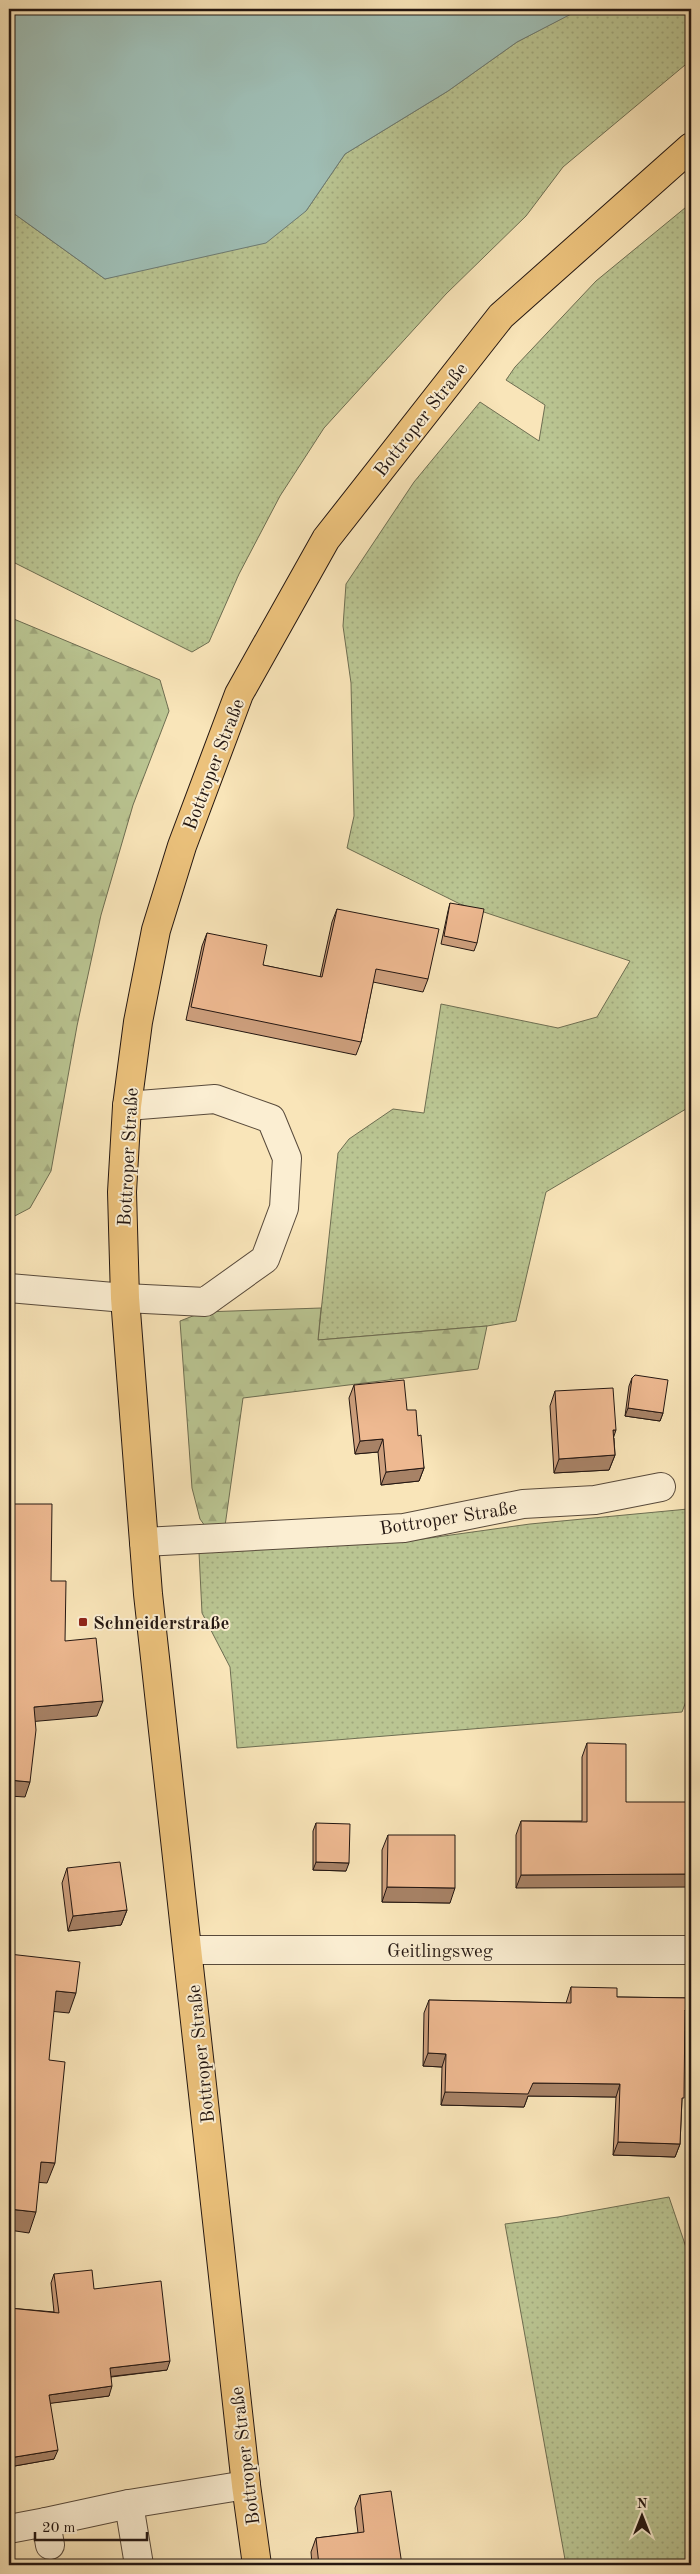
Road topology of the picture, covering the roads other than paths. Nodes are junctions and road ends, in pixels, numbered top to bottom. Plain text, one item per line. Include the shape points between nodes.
1 (691, 147) edge
2 (128, 1106) junction
3 (9, 1288) edge
4 (125, 1298) junction
5 (660, 1487) dead end
6 (144, 1542) junction
7 (188, 1950) junction
8 (691, 1950) edge
9 (246, 2485) junction
10 (129, 2504) junction
11 (9, 2529) edge
12 (139, 2565) edge
13 (257, 2565) edge

1 - 2 main road, Bottroper Straße via 501,316 326,539 239,694 182,846 156,930 138,1022
2 - 4 main road, Bottroper Straße via 122,1192
2 - 4 street via 215,1099 271,1119 287,1158 284,1208 265,1260 205,1302
3 - 4 street
4 - 6 main road, Bottroper Straße
5 - 6 street, Bottroper Straße via 595,1500 523,1504 404,1528
6 - 7 main road, Bottroper Straße
7 - 8 street, Geitlingsweg
7 - 9 main road, Bottroper Straße
9 - 10 street
9 - 13 main road, Bottroper Straße
10 - 11 street via 48,2533
10 - 12 street

